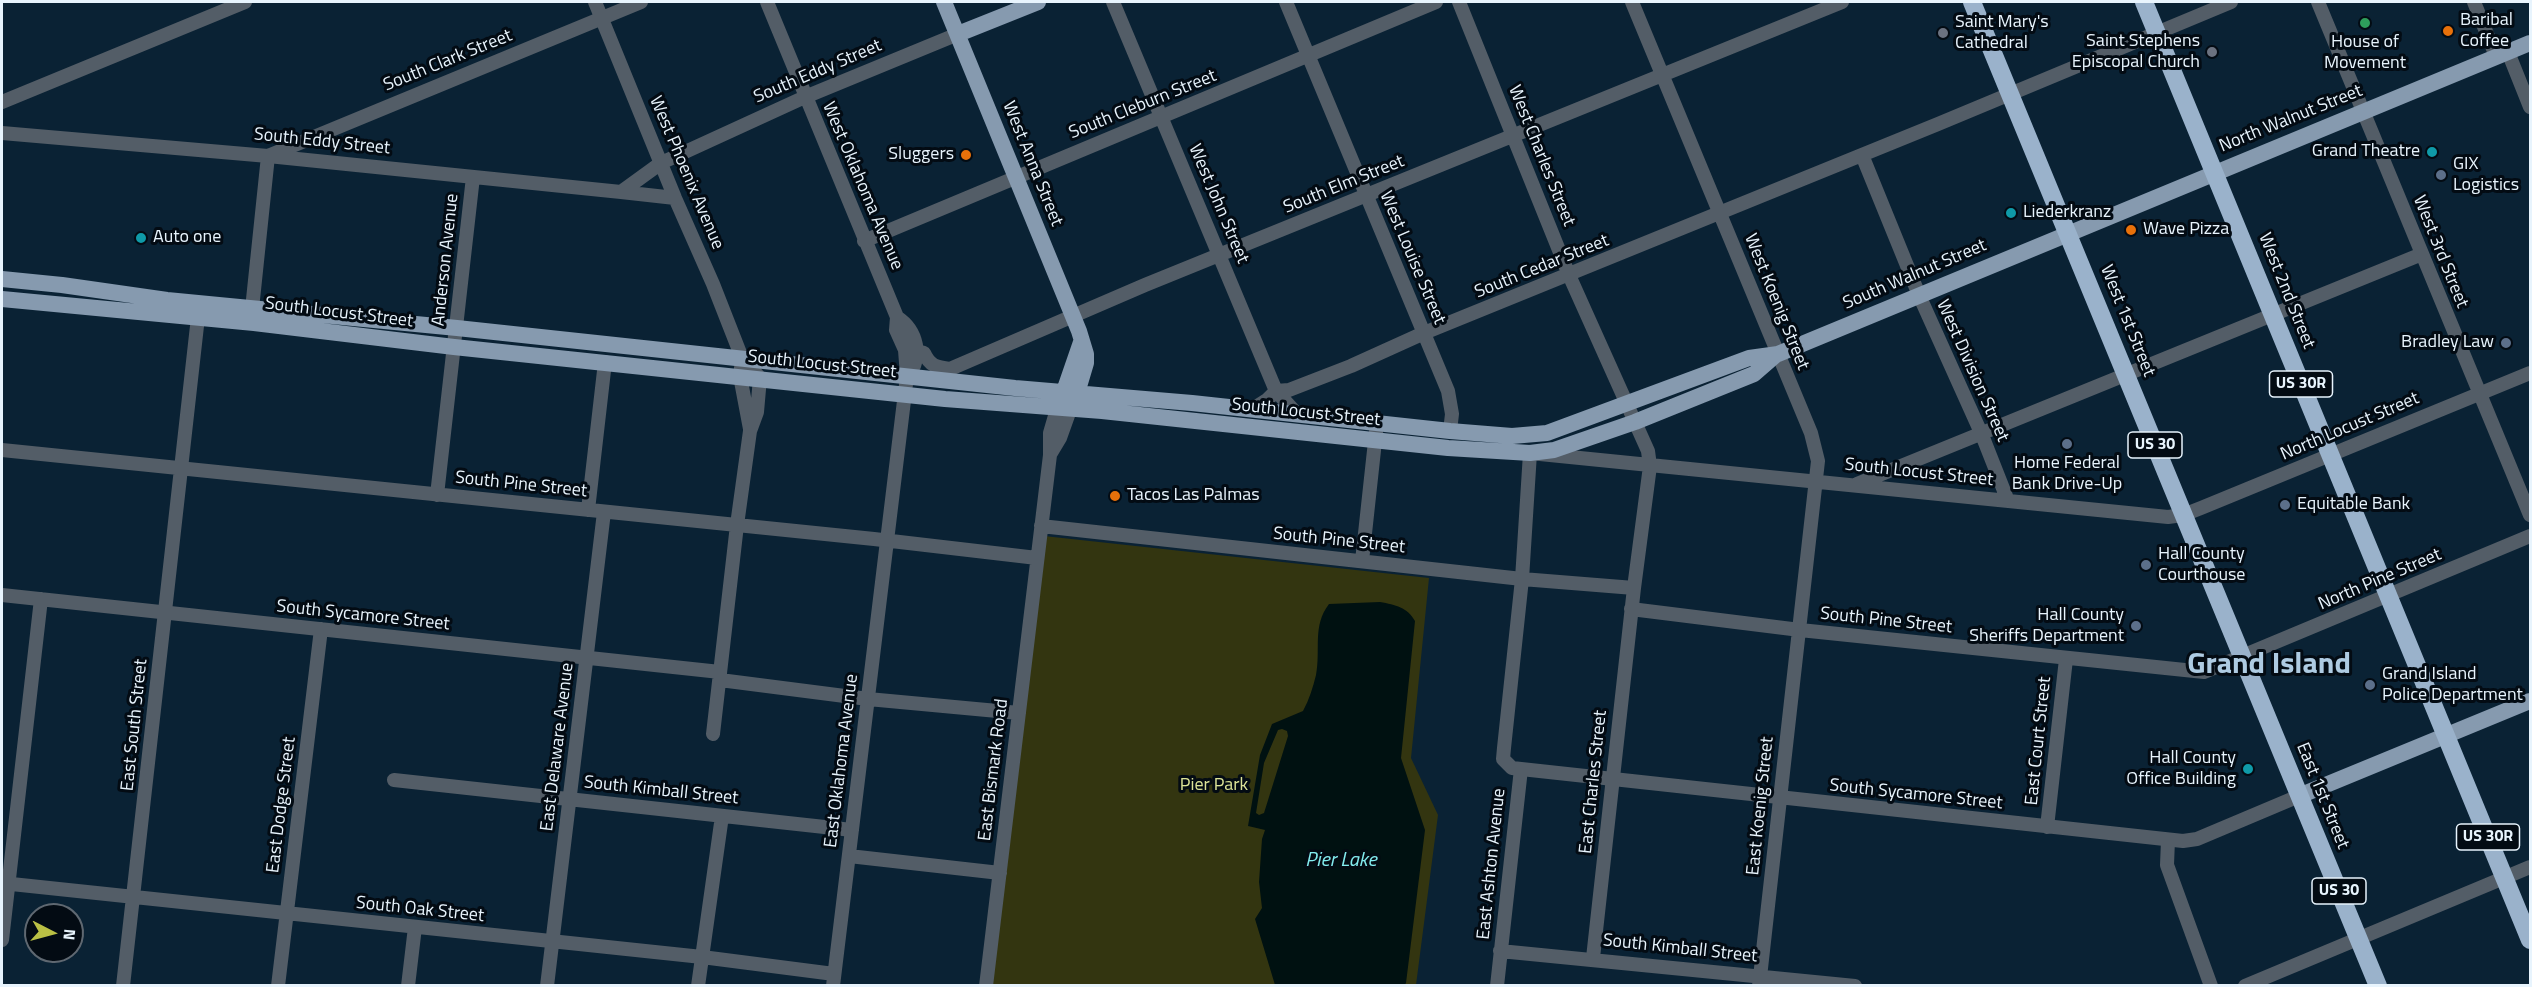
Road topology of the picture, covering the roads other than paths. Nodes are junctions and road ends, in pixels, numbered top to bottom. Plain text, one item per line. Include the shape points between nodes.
1 (245, 2) edge
2 (595, 2) edge
3 (641, 2) edge
4 (767, 2) edge
5 (944, 2) edge
6 (1038, 2) edge
7 (1113, 2) edge
8 (1286, 2) edge
9 (1436, 2) edge
10 (1459, 2) edge
11 (1632, 2) edge
12 (1801, 2) edge
13 (1842, 2) edge
14 (1972, 2) edge
15 (2144, 2) edge
16 (2232, 2) edge
17 (2318, 2) edge
18 (2474, 2) edge
19 (1807, 15) junction
20 (602, 18) junction
21 (2157, 32) junction
22 (958, 34) junction
23 (2530, 43) edge
24 (2502, 54) junction
25 (1309, 56) junction
26 (1662, 73) junction
27 (2010, 95) junction
28 (805, 97) junction
29 (2, 102) edge
30 (2530, 107) edge
31 (2363, 111) junction
32 (1162, 117) junction
33 (2, 124) edge
34 (2, 133) edge
35 (18, 134) junction
36 (1513, 135) junction
37 (1862, 155) junction
38 (268, 156) junction
39 (661, 164) junction
40 (2214, 172) junction
41 (1016, 176) junction
42 (473, 177) junction
43 (621, 192) junction
44 (1367, 195) junction
45 (675, 198) junction
46 (1720, 214) junction
47 (2068, 234) junction
48 (864, 241) junction
49 (2422, 254) junction
50 (1220, 255) junction
51 (1569, 275) junction
52 (2, 279) edge
53 (1919, 295) junction
54 (2, 299) edge
55 (252, 309) junction
56 (1073, 314) junction
57 (2273, 315) junction
58 (198, 317) junction
59 (897, 317) junction
60 (457, 328) junction
61 (1424, 333) junction
62 (454, 347) junction
63 (916, 351) junction
64 (1778, 354) junction
65 (742, 358) junction
66 (605, 362) junction
67 (2530, 373) edge
68 (2127, 375) junction
69 (740, 376) junction
70 (908, 376) junction
71 (760, 378) junction
72 (1276, 391) junction
73 (1072, 392) junction
74 (906, 394) junction
75 (2479, 394) junction
76 (1626, 404) junction
77 (1064, 410) junction
78 (1253, 410) junction
79 (1297, 414) junction
80 (1635, 422) junction
81 (1377, 423) junction
82 (750, 431) junction
83 (1450, 431) junction
84 (1982, 435) junction
85 (1376, 440) junction
86 (2, 450) edge
87 (1530, 453) junction
88 (2331, 455) junction
89 (1650, 466) junction
90 (181, 468) junction
91 (1817, 483) junction
92 (1852, 486) junction
93 (437, 495) junction
94 (2008, 501) junction
95 (588, 510) junction
96 (604, 512) junction
97 (2183, 514) junction
98 (2530, 515) edge
99 (737, 525) junction
100 (1041, 526) junction
101 (2530, 536) edge
102 (889, 541) junction
103 (1037, 558) junction
104 (1362, 561) junction
105 (1522, 579) junction
106 (1634, 588) junction
107 (2, 595) edge
108 (2388, 596) junction
109 (41, 599) junction
110 (1631, 609) junction
111 (166, 612) junction
112 (321, 629) junction
113 (1800, 630) junction
114 (2242, 656) junction
115 (587, 658) junction
116 (2066, 659) junction
117 (720, 676) junction
118 (868, 699) junction
119 (2530, 701) edge
120 (1019, 713) junction
121 (714, 734) dead end
122 (2446, 735) junction
123 (1521, 769) junction
124 (394, 780) dead end
125 (1612, 780) junction
126 (2299, 796) junction
127 (1780, 798) junction
128 (570, 800) junction
129 (722, 816) junction
130 (2047, 827) junction
131 (852, 830) junction
132 (2168, 840) junction
133 (849, 856) junction
134 (2530, 867) edge
135 (1000, 873) junction
136 (2505, 877) junction
137 (5, 884) edge
138 (133, 897) junction
139 (287, 914) junction
140 (415, 927) junction
141 (2358, 937) junction
142 (2, 940) edge
143 (2530, 940) edge
144 (554, 942) junction
145 (1500, 951) junction
146 (702, 957) junction
147 (1593, 958) junction
148 (833, 980) edge
149 (1760, 980) edge
150 (123, 986) edge
151 (278, 986) edge
152 (408, 986) edge
153 (547, 986) edge
154 (698, 986) edge
155 (986, 986) edge
156 (1497, 986) edge
157 (1855, 986) edge
158 (2211, 986) edge
159 (2246, 986) edge
160 (2378, 986) edge

1 - 29 street
2 - 20 street, West Phoenix Avenue
3 - 20 street, South Clark Street
4 - 28 street, West Oklahoma Avenue
5 - 22 main road, West Anna Street
6 - 22 main road, South Eddy Street
7 - 32 street, West John Street
8 - 25 street, West Louise Street
9 - 25 street, South Cleburn Street
10 - 36 street, West Charles Street
11 - 26 street, West Koenig Street
12 - 19 street
13 - 19 street
14 - 27 highway, West 1st Street / US 30
15 - 21 highway, West 2nd Street / US 30R
16 - 21 street
17 - 31 street, West 3rd Street
18 - 24 street
19 - 26 street, South Elm Street
20 - 38 street, South Clark Street
20 - 39 street, West Phoenix Avenue
21 - 27 street
21 - 40 highway, West 2nd Street / US 30R
22 - 28 street, South Eddy Street
22 - 41 main road, West Anna Street
23 - 24 main road, North Walnut Street
24 - 30 street
24 - 31 main road, North Walnut Street
25 - 32 street, South Cleburn Street
25 - 44 street, West Louise Street
26 - 36 street, South Elm Street
26 - 46 street, West Koenig Street
27 - 37 street
27 - 47 highway, West 1st Street / US 30
28 - 39 street, South Eddy Street
28 - 48 street, West Oklahoma Avenue
31 - 40 main road, North Walnut Street
31 - 49 street, West 3rd Street
32 - 41 street, South Cleburn Street
32 - 50 street, West John Street
33 - 35 street, South Eddy Street
34 - 35 street, South Eddy Street
35 - 38 street, South Eddy Street
36 - 44 street, South Elm Street
36 - 51 street, West Charles Street
37 - 46 street, South Cedar Street
37 - 53 street, West Division Street
38 - 42 street, South Eddy Street
38 - 55 street
39 - 43 street, South Eddy Street
39 - 45 street, West Phoenix Avenue
40 - 47 main road, North Walnut Street
40 - 57 highway, West 2nd Street / US 30R
41 - 48 street, South Cleburn Street
41 - 56 main road, West Anna Street
42 - 43 street, South Eddy Street
42 - 60 street, Anderson Avenue
43 - 45 street, South Eddy Street
44 - 50 street, South Elm Street
44 - 61 street, West Louise Street
45 - 65 street, West Phoenix Avenue
46 - 51 street, South Cedar Street
46 - 64 street, West Koenig Street
47 - 53 main road, South Walnut Street
47 - 68 highway, West 1st Street / US 30
48 - 59 street, West Oklahoma Avenue
49 - 57 street
49 - 75 street, West 3rd Street
50 - 56 street, South Elm Street
50 - 72 street, West John Street
51 - 61 street, South Cedar Street
51 - 76 street, West Charles Street
52 - 55 main road, South Locust Street
53 - 64 main road, South Walnut Street
53 - 84 street, West Division Street
54 - 58 main road, South Locust Street
55 - 60 main road, South Locust Street
56 - 63 street, South Elm Street via 950,369 935,367 924,353
56 - 73 main road, West Anna Street via 1086,363
57 - 68 street
57 - 88 highway, West 2nd Street / US 30R
58 - 62 main road, South Locust Street
58 - 90 street, East South Street
59 - 63 street, West Oklahoma Avenue via 908,324
59 - 70 street, West Oklahoma Avenue via 896,330 905,350
60 - 62 street, Anderson Avenue
60 - 65 main road, South Locust Street
61 - 72 street, South Cedar Street via 1351,366 1289,390
61 - 83 street, West Louise Street via 1448,391
62 - 66 main road, South Locust Street
62 - 93 street, Anderson Avenue
63 - 70 street, West Oklahoma Avenue via 915,368
64 - 76 main road, South Walnut Street via 1749,358
64 - 80 main road, South Walnut Street via 1754,374
64 - 91 street, West Koenig Street via 1810,433 1818,460
65 - 69 street, West Phoenix Avenue
65 - 70 main road, South Locust Street
65 - 71 street, West Phoenix Avenue
66 - 69 main road, South Locust Street
66 - 95 street
67 - 75 street, North Locust Street
68 - 84 street
68 - 97 highway, West 1st Street / US 30
69 - 71 main road, South Locust Street
69 - 82 street, West Phoenix Avenue
70 - 73 main road, South Locust Street
70 - 74 street, West Oklahoma Avenue
71 - 74 main road, South Locust Street
71 - 82 street, West Phoenix Avenue via 757,412
72 - 78 street, South Cedar Street
72 - 79 street, West John Street
73 - 77 main road, West Anna Street
73 - 78 main road, South Locust Street
74 - 77 main road, South Locust Street
74 - 102 street, West Oklahoma Avenue
75 - 88 street, North Locust Street
75 - 98 street, West 3rd Street
76 - 80 street, West Charles Street
76 - 83 main road, South Locust Street via 1540,434
77 - 85 main road, South Locust Street
77 - 100 street, East Bismark Road via 1050,433
78 - 79 main road, South Locust Street
79 - 81 main road, South Locust Street
80 - 87 main road, South Locust Street via 1554,450
80 - 89 street, West Charles Street
81 - 83 main road, South Locust Street
81 - 85 street
82 - 99 street, West Phoenix Avenue
84 - 92 street
84 - 94 street, West Division Street
85 - 87 main road, South Locust Street
85 - 104 street
86 - 90 street, South Pine Street
87 - 89 street, South Locust Street
87 - 105 street
88 - 97 street, North Locust Street
88 - 108 highway, West 2nd Street / US 30R
89 - 91 street, South Locust Street
89 - 106 street
90 - 93 street, South Pine Street
90 - 111 street, East South Street
91 - 92 street, South Locust Street
91 - 113 street, West Koenig Street
92 - 94 street, South Locust Street
93 - 95 street, South Pine Street
94 - 97 street, South Locust Street via 2152,516
95 - 96 street, South Pine Street
96 - 99 street, South Pine Street
96 - 115 street, East Delaware Avenue
97 - 114 highway, West 1st Street / US 30
99 - 102 street, South Pine Street
99 - 117 street, West Phoenix Avenue
100 - 103 street, East Bismark Road
100 - 104 street, South Pine Street
101 - 108 street, North Pine Street
102 - 103 street, South Pine Street
102 - 118 street, East Oklahoma Avenue
103 - 120 street, East Bismark Road
104 - 105 street, South Pine Street
105 - 106 street, South Pine Street
105 - 123 street, East Ashton Avenue via 1503,759 1512,768
106 - 110 street, East Charles Street
107 - 109 street, South Sycamore Street
108 - 114 street, North Pine Street
108 - 122 highway, US 30R
109 - 111 street, South Sycamore Street
109 - 137 street
110 - 113 street, South Pine Street
110 - 125 street, East Charles Street
111 - 112 street, South Sycamore Street
111 - 138 street, East South Street
112 - 115 street, South Sycamore Street
112 - 139 street, East Dodge Street
113 - 116 street, South Pine Street
113 - 127 street, East Koenig Street
114 - 116 street, South Pine Street via 2197,672
114 - 126 highway, East 1st Street / US 30
115 - 117 street, South Sycamore Street
115 - 128 street, East Delaware Avenue
116 - 130 street, East Court Street
117 - 118 street, South Sycamore Street
117 - 121 street, West Phoenix Avenue
118 - 120 street, South Sycamore Street
118 - 131 street, East Oklahoma Avenue
119 - 122 main road
120 - 135 street, East Bismark Road
122 - 126 main road
122 - 136 highway, US 30R
123 - 125 street, South Sycamore Street
123 - 145 street, East Ashton Avenue
124 - 128 street, South Kimball Street
125 - 127 street, South Sycamore Street
125 - 147 street, East Charles Street
126 - 132 street, South Sycamore Street via 2197,839
126 - 141 highway, East 1st Street / US 30
127 - 130 street, South Sycamore Street
127 - 149 street, East Koenig Street
128 - 129 street, South Kimball Street
128 - 144 street, East Delaware Avenue
129 - 131 street, South Kimball Street
129 - 146 street
130 - 132 street, South Sycamore Street
131 - 133 street, East Oklahoma Avenue
132 - 158 street via 2167,865
133 - 135 street
133 - 148 street, East Oklahoma Avenue
134 - 136 street
135 - 155 street, East Bismark Road
136 - 141 street
136 - 143 highway, US 30R
137 - 138 street, South Oak Street
137 - 142 street
138 - 139 street, South Oak Street
138 - 150 street, East South Street
139 - 140 street, South Oak Street
139 - 151 street, East Dodge Street
140 - 144 street, South Oak Street
140 - 152 street
141 - 159 street
141 - 160 highway, East 1st Street / US 30
144 - 146 street, South Oak Street
144 - 153 street, East Delaware Avenue
145 - 147 street, South Kimball Street
145 - 156 street, East Ashton Avenue
146 - 148 street, South Oak Street
146 - 154 street
147 - 149 street, South Kimball Street
149 - 157 street, South Kimball Street

